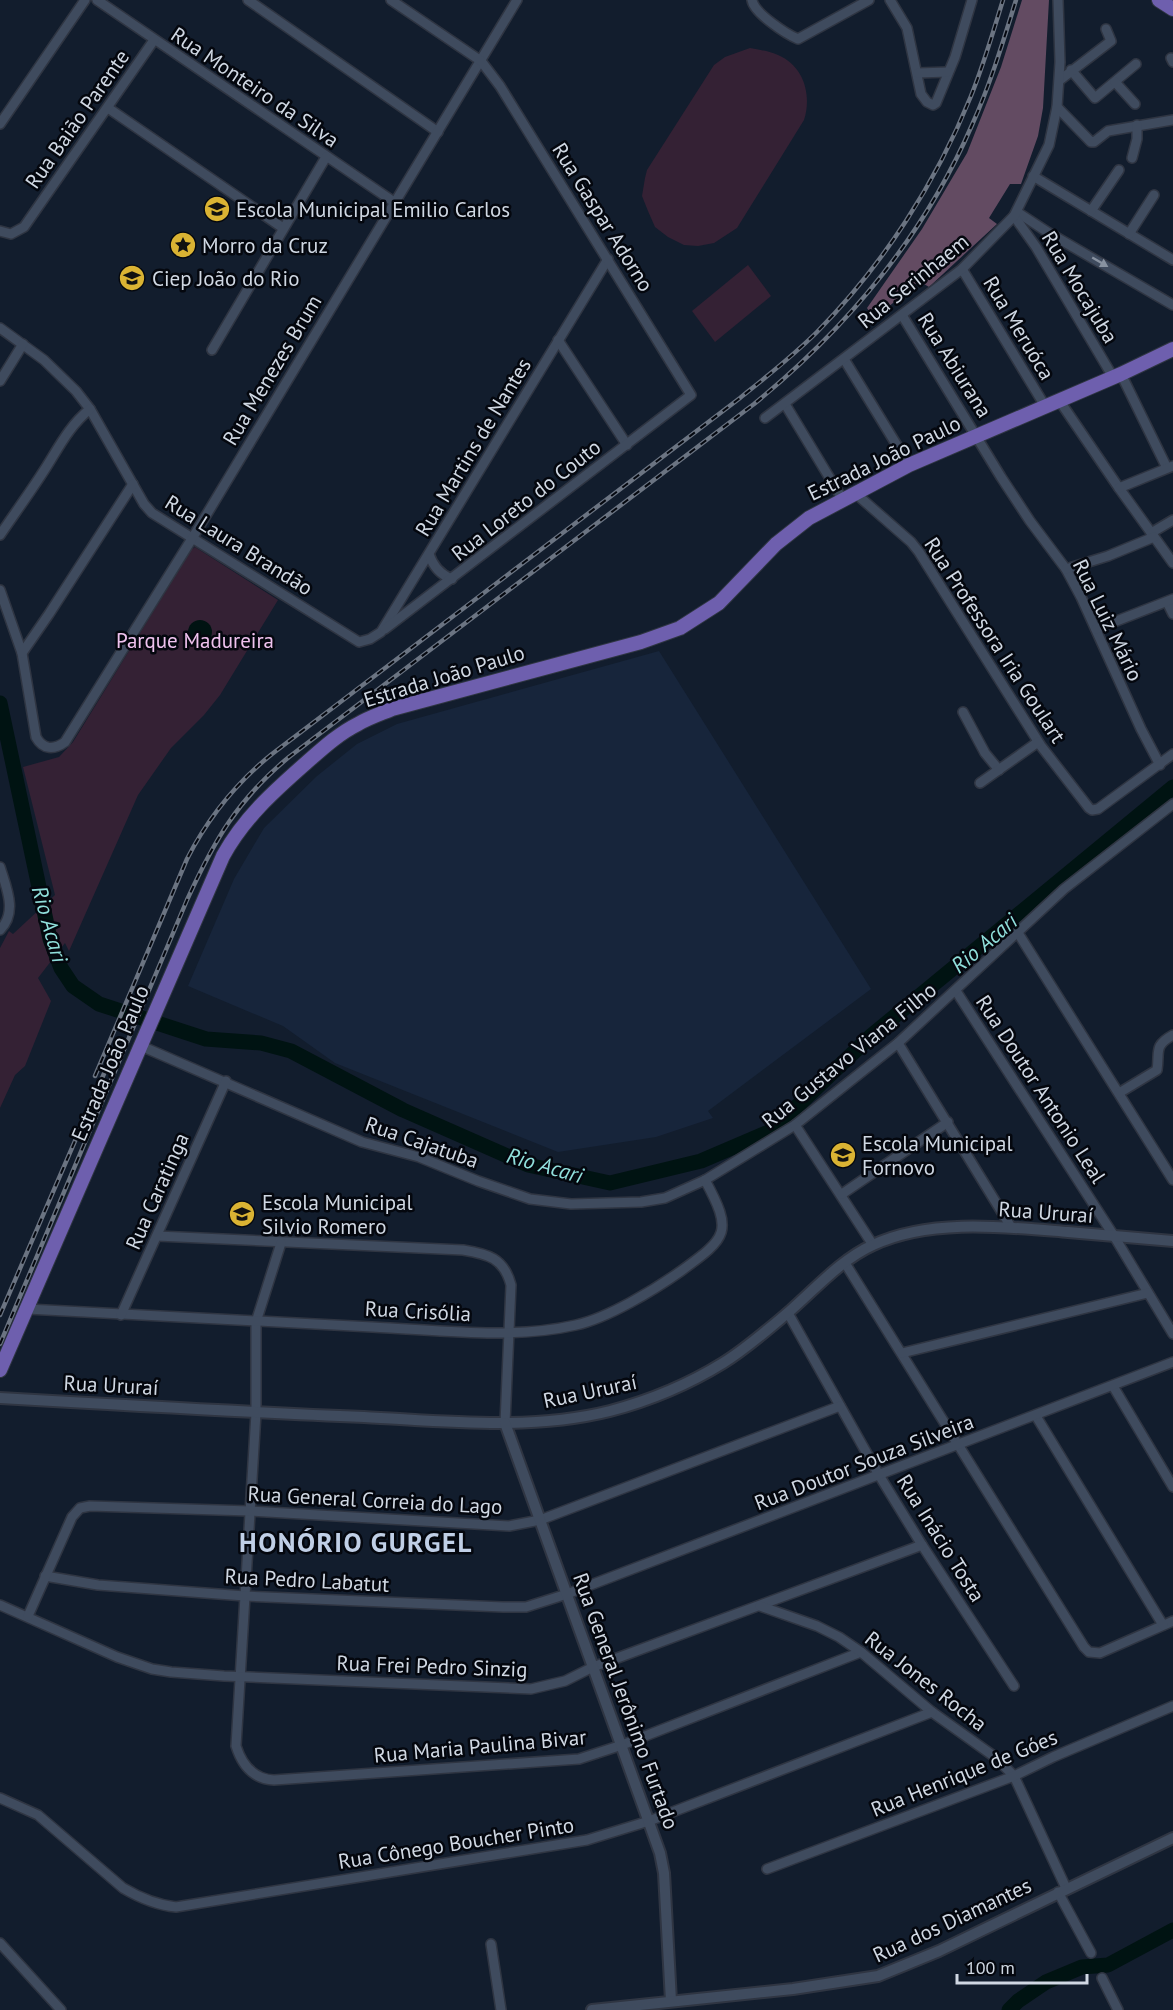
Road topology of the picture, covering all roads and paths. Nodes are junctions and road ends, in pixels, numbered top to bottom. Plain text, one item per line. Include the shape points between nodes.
1 (85, 0) edge
2 (97, 0) edge
3 (248, 0) edge
4 (391, 0) edge
5 (517, 0) edge
6 (752, 0) edge
7 (869, 0) edge
8 (890, 0) edge
9 (972, 0) edge
10 (1058, 0) edge
11 (1159, 0) edge
12 (1173, 9) edge
13 (1106, 29) dead end
14 (154, 40) junction
15 (481, 61) junction
16 (1136, 64) dead end
17 (1071, 70) junction
18 (948, 72) junction
19 (918, 73) junction
20 (1060, 80) junction
21 (1115, 81) junction
22 (1135, 104) dead end
23 (1057, 107) junction
24 (108, 108) junction
25 (1173, 120) edge
26 (0, 124) edge
27 (1137, 125) junction
28 (438, 132) junction
29 (326, 157) junction
30 (1132, 158) dead end
31 (1119, 170) dead end
32 (1033, 176) junction
33 (1154, 195) dead end
34 (394, 202) junction
35 (1091, 211) junction
36 (1015, 214) junction
37 (283, 228) junction
38 (0, 231) edge
39 (1049, 233) junction
40 (1129, 234) junction
41 (1036, 247) junction
42 (608, 259) junction
43 (1173, 260) edge
44 (962, 269) junction
45 (1173, 305) edge
46 (902, 315) junction
47 (0, 328) edge
48 (558, 340) junction
49 (22, 344) junction
50 (212, 350) dead end
51 (1172, 352) edge
52 (844, 359) junction
53 (1117, 375) junction
54 (0, 381) edge
55 (691, 395) joint
56 (1059, 400) junction
57 (785, 404) junction
58 (1045, 406) junction
59 (90, 409) junction
60 (765, 418) dead end
61 (976, 435) junction
62 (627, 445) junction
63 (909, 465) junction
64 (1170, 467) edge
65 (133, 484) junction
66 (1119, 488) junction
67 (849, 496) junction
68 (1173, 520) edge
69 (0, 535) edge
70 (1153, 535) junction
71 (193, 537) junction
72 (429, 554) junction
73 (1173, 563) edge
74 (1066, 569) junction
75 (452, 579) junction
76 (0, 590) edge
77 (1170, 600) edge
78 (1173, 614) edge
79 (1096, 629) junction
80 (381, 632) junction
81 (22, 653) junction
82 (963, 712) dead end
83 (1038, 742) junction
84 (1173, 754) edge
85 (1160, 765) junction
86 (999, 770) junction
87 (980, 783) dead end
88 (1172, 807) edge
89 (0, 867) edge
90 (4, 894) edge
91 (0, 930) edge
92 (1018, 933) junction
93 (956, 991) junction
94 (1173, 1035) edge
95 (143, 1042) junction
96 (898, 1043) junction
97 (226, 1081) junction
98 (1119, 1093) junction
99 (948, 1122) junction
100 (795, 1125) junction
101 (732, 1161) joint
102 (705, 1180) junction
103 (1173, 1180) edge
104 (842, 1194) junction
105 (1011, 1227) junction
106 (157, 1236) junction
107 (1114, 1236) junction
108 (1173, 1241) edge
109 (281, 1243) junction
110 (873, 1245) junction
111 (845, 1263) junction
112 (1148, 1293) junction
113 (27, 1309) junction
114 (788, 1313) junction
115 (121, 1315) junction
116 (256, 1322) junction
117 (509, 1333) junction
118 (1173, 1334) edge
119 (902, 1353) junction
120 (1173, 1362) edge
121 (0, 1370) edge
122 (1113, 1386) junction
123 (0, 1398) edge
124 (840, 1406) junction
125 (256, 1413) junction
126 (1036, 1416) junction
127 (505, 1423) junction
128 (959, 1446) junction
129 (879, 1475) junction
130 (1173, 1487) edge
131 (250, 1511) junction
132 (540, 1520) junction
133 (922, 1545) junction
134 (45, 1576) junction
135 (567, 1594) junction
136 (245, 1596) junction
137 (0, 1605) edge
138 (760, 1606) junction
139 (28, 1616) junction
140 (1173, 1621) edge
141 (1163, 1625) junction
142 (861, 1652) junction
143 (593, 1668) junction
144 (240, 1677) junction
145 (1014, 1686) dead end
146 (1173, 1707) edge
147 (932, 1712) junction
148 (622, 1745) junction
149 (1014, 1776) junction
150 (0, 1798) edge
151 (649, 1821) junction
152 (1173, 1838) edge
153 (767, 1869) dead end
154 (1062, 1890) junction
155 (0, 1943) edge
156 (491, 1944) dead end
157 (1091, 1953) dead end
158 (1102, 1978) dead end
159 (717, 1997) junction
160 (671, 2001) junction
161 (627, 2008) edge
162 (62, 2010) edge
163 (501, 2010) edge
164 (592, 2010) edge
165 (718, 2010) edge
166 (1118, 2010) edge

1 - 26 street
2 - 14 street, Rua Monteiro da Silva
3 - 28 street
4 - 15 street, Rua Gaspar Adorno
5 - 15 street, Rua Menezes Brum
6 - 7 street via 761,14 795,38 806,36
8 - 19 street via 907,28
9 - 18 street
10 - 20 street, Rua Serinhaem
11 - 12 main road
13 - 17 street via 1111,41
14 - 24 street, Rua Baião Parente
14 - 29 street, Rua Monteiro da Silva
15 - 28 street, Rua Menezes Brum
15 - 42 street, Rua Gaspar Adorno
16 - 21 street
17 - 20 street
17 - 21 street via 1095,98
18 - 19 street
18 - 19 street via 936,103 932,104 921,94
20 - 23 street, Rua Serinhaem
21 - 22 street
23 - 27 street via 1091,142 1108,131
23 - 32 street, Rua Serinhaem via 1048,145
24 - 37 street
24 - 38 street, Rua Baião Parente via 24,227 11,234
25 - 27 street
27 - 30 street
28 - 34 street, Rua Menezes Brum
29 - 34 street, Rua Monteiro da Silva
29 - 37 street
31 - 35 street
32 - 35 street
32 - 36 street, Rua Serinhaem
33 - 40 street
34 - 71 street, Rua Menezes Brum
35 - 40 street
36 - 39 street
36 - 41 street, Rua Mocajuba
36 - 44 street, Rua Serinhaem
37 - 50 street
39 - 41 street
39 -> 45 street
40 - 43 street
41 - 53 street, Rua Mocajuba
42 - 48 street, Rua Martins de Nantes
42 - 55 street, Rua Gaspar Adorno
44 - 46 street, Rua Serinhaem
44 - 58 street, Rua Meruóca
46 - 52 street, Rua Serinhaem
46 - 61 street, Rua Abiurana
47 - 49 street, Rua Laura Brandão
48 - 62 street
48 - 72 street, Rua Martins de Nantes
49 - 54 street
49 - 59 street, Rua Laura Brandão via 61,375
51 - 53 main road, Estrada João Paulo
52 - 57 street, Rua Serinhaem
52 - 63 street
53 - 56 main road, Estrada João Paulo
53 - 64 street, Rua Mocajuba
55 - 62 street, Rua Loreto do Couto
56 - 58 main road, Estrada João Paulo
56 - 66 street
57 - 60 street, Rua Serinhaem
57 - 67 street, Rua Professora Iria Goulart
58 - 61 main road, Estrada João Paulo
59 - 65 street, Rua Laura Brandão
59 - 69 street via 69,430
61 - 63 main road, Estrada João Paulo
61 - 74 street, Rua Luiz Mário via 1016,500
62 - 75 street, Rua Loreto do Couto
63 - 67 main road, Estrada João Paulo
64 - 66 street
65 - 71 street, Rua Laura Brandão via 152,513
65 - 81 street
66 - 70 street
67 - 83 street, Rua Professora Iria Goulart via 920,552
67 - 95 main road, Estrada João Paulo via 791,532 720,603 680,628 392,709 344,732 266,798 235,834
68 - 70 street
70 - 73 street
70 - 74 street via 1108,556
71 - 80 street, Rua Laura Brandão via 359,642
71 - 81 street, Rua Menezes Brum via 65,742 57,747 48,748 36,737
72 - 75 street via 441,573
72 - 80 street, Rua Martins de Nantes
74 - 79 street, Rua Luiz Mário
75 - 80 street, Rua Loreto do Couto
76 - 81 street
77 - 78 street
77 - 79 street
79 - 85 street, Rua Luiz Mário
82 - 86 street
83 - 85 street, Rua Professora Iria Goulart via 1092,810 1098,810
83 - 86 street
84 - 85 street
86 - 87 street
88 - 92 street, Rua Gustavo Viana Filho via 1064,889
89 - 90 street
90 - 91 street via 9,910
92 - 93 street, Rua Gustavo Viana Filho
92 - 98 street
93 - 96 street, Rua Gustavo Viana Filho
93 - 107 street, Rua Doutor Antonio Leal
94 - 98 street via 1158,1048 1157,1070
95 - 97 street, Rua Cajatuba
95 - 113 main road, Estrada João Paulo
96 - 99 street
96 - 100 street, Rua Gustavo Viana Filho
97 - 102 street, Rua Cajatuba via 362,1142 419,1157 530,1199 571,1204 641,1203 665,1198
97 - 106 street, Rua Caratinga
98 - 103 street
99 - 104 street
99 - 105 street
100 - 101 street, Rua Gustavo Viana Filho
100 - 104 street
101 - 102 street, Rua Cajatuba
102 - 117 street, Rua Crisólia via 720,1208 722,1231 713,1246 693,1263 652,1289 585,1322
104 - 110 street
105 - 107 street, Rua Ururaí
105 - 110 street, Rua Ururaí via 914,1232
106 - 109 street
106 - 115 street, Rua Caratinga
107 - 108 street, Rua Ururaí
107 - 112 street, Rua Doutor Antonio Leal
109 - 116 street
109 - 117 street via 463,1250 492,1257 506,1269 511,1285
110 - 111 street, Rua Ururaí
111 - 114 street, Rua Ururaí
111 - 119 street
112 - 118 street, Rua Doutor Antonio Leal
112 - 119 street
113 - 115 street, Rua Crisólia
113 - 121 main road, Estrada João Paulo
114 - 124 street, Rua Inácio Tosta
114 - 127 street, Rua Ururaí via 724,1363 670,1390 585,1416
115 - 116 street, Rua Crisólia
116 - 117 street, Rua Crisólia
116 - 125 street
117 - 127 street
119 - 128 street
120 - 122 street, Rua Doutor Souza Silveira
122 - 126 street, Rua Doutor Souza Silveira
122 - 130 street
123 - 125 street, Rua Ururaí
124 - 129 street, Rua Inácio Tosta
124 - 132 street, Rua General Correia do Lago
125 - 127 street, Rua Ururaí
125 - 131 street
126 - 128 street, Rua Doutor Souza Silveira
126 - 141 street
127 - 132 street, Rua General Jerônimo Furtado
128 - 129 street, Rua Doutor Souza Silveira
128 - 141 street via 1089,1652 1100,1653
129 - 133 street, Rua Inácio Tosta
129 - 135 street, Rua Doutor Souza Silveira
131 - 132 street, Rua General Correia do Lago via 495,1526
131 - 134 street, Rua General Correia do Lago via 98,1505 80,1508
131 - 136 street
132 - 135 street, Rua General Jerônimo Furtado
133 - 138 street, Rua Frei Pedro Sinzig
133 - 145 street, Rua Inácio Tosta
134 - 136 street, Rua Pedro Labatut via 98,1585
134 - 139 street, Rua General Correia do Lago
135 - 136 street, Rua Pedro Labatut via 526,1606 502,1607
135 - 143 street, Rua General Jerônimo Furtado
136 - 144 street
137 - 139 street, Rua Frei Pedro Sinzig
138 - 142 street, Rua Jones Rocha via 816,1626
138 - 143 street, Rua Frei Pedro Sinzig
139 - 144 street, Rua Frei Pedro Sinzig via 145,1667
140 - 141 street
142 - 147 street, Rua Jones Rocha
142 - 148 street, Rua Maria Paulina Bivar
143 - 144 street, Rua Frei Pedro Sinzig via 565,1682 531,1689
143 - 148 street, Rua General Jerônimo Furtado
144 - 148 street, Rua Maria Paulina Bivar via 236,1746 248,1769 265,1780 564,1761
146 - 149 street, Rua Henrique de Góes
147 - 149 street, Rua Jones Rocha
147 - 151 street, Rua Cônego Boucher Pinto
148 - 151 street, Rua General Jerônimo Furtado
149 - 153 street, Rua Henrique de Góes
149 - 154 street, Rua Jones Rocha
150 - 151 street, Rua Cônego Boucher Pinto via 39,1815 123,1888 155,1904 176,1907 587,1840
151 - 160 street, Rua General Jerônimo Furtado via 664,1873
152 - 154 street, Rua dos Diamantes
154 - 157 street, Rua Jones Rocha
154 - 159 street, Rua dos Diamantes via 939,1951 878,1976
155 - 162 street
156 - 163 street
158 - 166 street
159 - 160 street, Rua dos Diamantes
159 - 165 street
160 - 161 street, Rua dos Diamantes
161 - 164 street, Rua dos Diamantes

